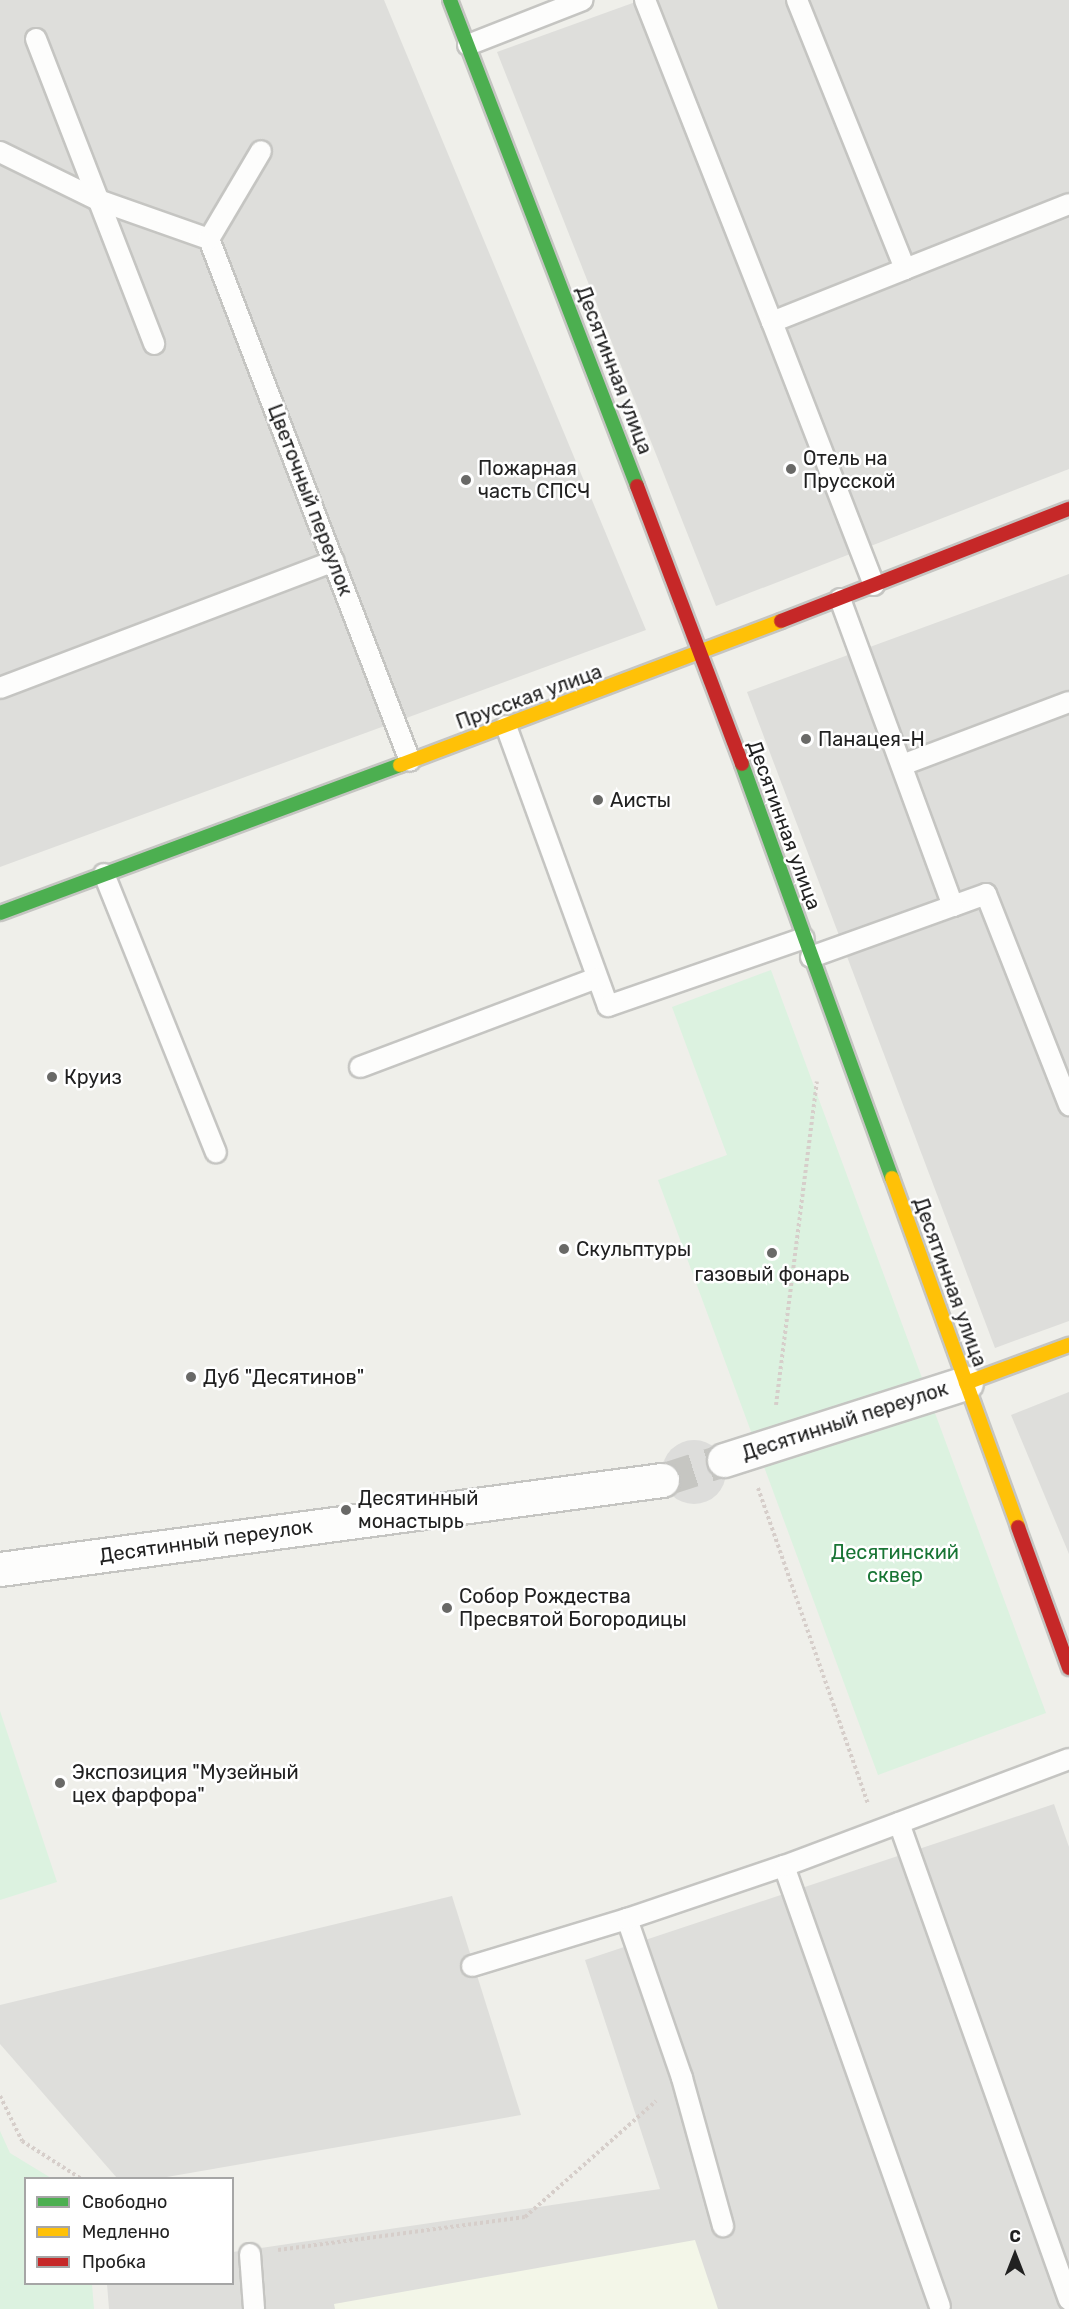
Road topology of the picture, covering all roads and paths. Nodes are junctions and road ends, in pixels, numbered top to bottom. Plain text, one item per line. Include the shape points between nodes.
1 (450, 0) edge
2 (583, 0) edge
3 (645, 0) edge
4 (797, 0) edge
5 (36, 39) dead end
6 (468, 45) junction
7 (261, 151) dead end
8 (0, 152) edge
9 (98, 200) junction
10 (1069, 204) edge
11 (209, 239) junction
12 (905, 269) junction
13 (772, 322) junction
14 (154, 344) dead end
15 (1069, 509) edge
16 (334, 561) junction
17 (874, 585) junction
18 (840, 599) junction
19 (702, 653) junction
20 (0, 688) edge
21 (1069, 702) edge
22 (506, 726) junction
23 (410, 762) junction
24 (902, 765) junction
25 (104, 874) junction
26 (953, 906) junction
27 (0, 912) edge
28 (804, 938) junction
29 (812, 957) junction
30 (597, 978) junction
31 (360, 1067) dead end
32 (817, 1082) dead end
33 (1069, 1105) edge
34 (216, 1152) dead end
35 (1069, 1345) edge
36 (966, 1383) junction
37 (747, 1453) junction
38 (663, 1480) tunnel mouth
39 (0, 1569) edge
40 (1069, 1668) edge
41 (1069, 1759) edge
42 (900, 1823) junction
43 (878, 1831) junction
44 (784, 1866) junction
45 (627, 1919) junction
46 (472, 1966) dead end
47 (682, 2078) junction
48 (0, 2096) edge
49 (78, 2177) edge
50 (723, 2226) dead end
51 (250, 2254) joint
52 (1069, 2300) edge
53 (940, 2306) dead end
54 (254, 2309) edge

1 - 6 street, Десятинная улица
2 - 6 lane
3 - 13 lane
4 - 12 lane
5 - 9 lane
6 - 19 street, Десятинная улица
7 - 11 lane
8 - 9 lane
9 - 11 lane
9 - 14 lane
10 - 12 lane
11 - 16 lane, Цветочный переулок
12 - 13 lane
13 - 17 lane
15 - 17 street, Прусская улица
16 - 20 lane
16 - 23 lane, Цветочный переулок
17 - 18 street, Прусская улица
18 - 19 street, Прусская улица
18 - 24 lane
19 - 22 street, Прусская улица
19 - 28 street, Десятинная улица
21 - 24 lane
22 - 23 street, Прусская улица
22 - 30 lane
23 - 25 street, Прусская улица
24 - 26 lane
25 - 27 street, Прусская улица
25 - 34 lane
26 - 29 lane
26 - 33 lane via 987,894
28 - 29 street, Десятинная улица
28 - 30 lane via 608,1006
29 - 36 street, Десятинная улица
30 - 31 lane
32 - 37 path
35 - 36 street
36 - 37 street, Десятинный переулок
36 - 40 street, Десятинная улица
37 - 43 path
38 - 39 street, Десятинный переулок
41 - 42 lane
42 - 43 lane
42 - 52 lane
43 - 44 lane
44 - 45 lane
44 - 53 lane
45 - 46 lane
45 - 47 lane
47 - 50 lane
47 - 51 path via 525,2217
48 - 49 path via 22,2141
51 - 54 lane

